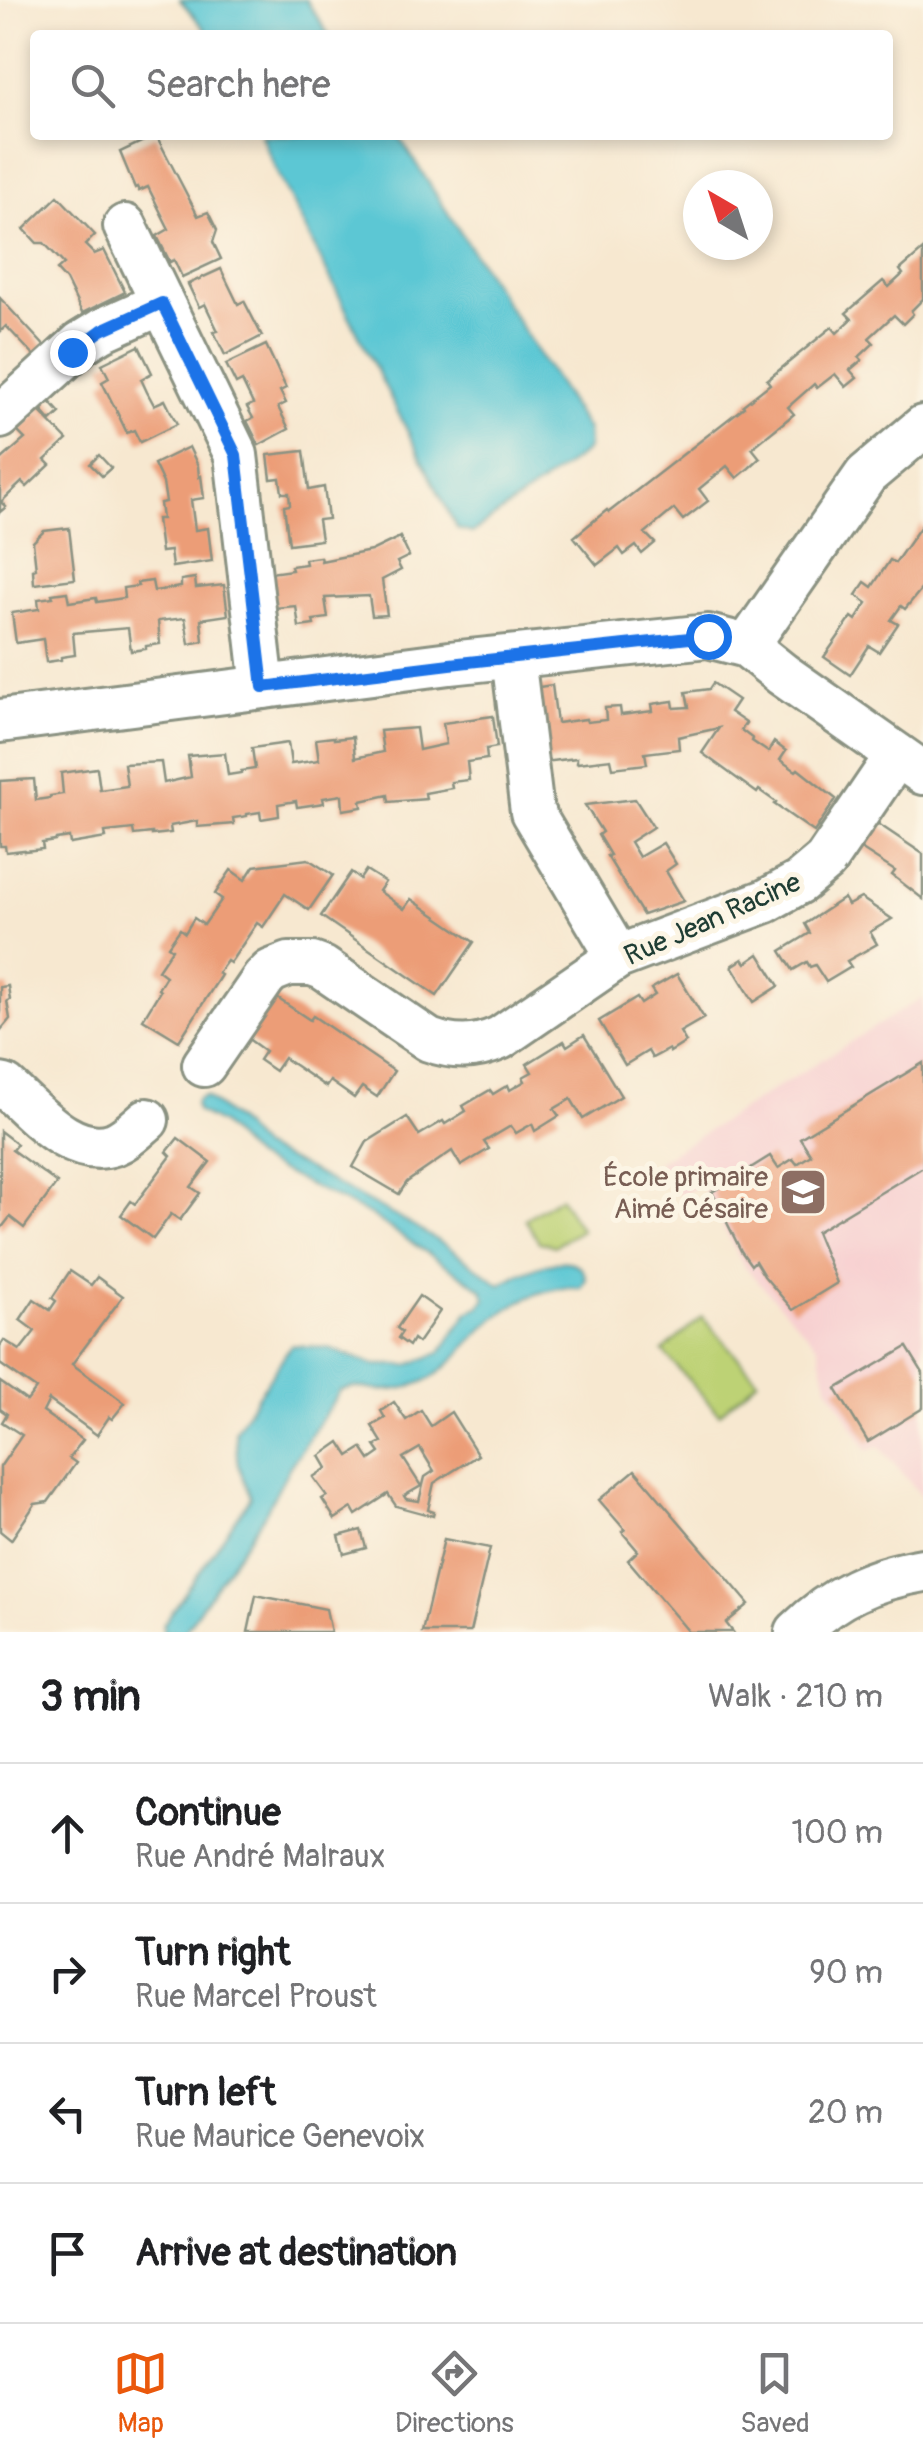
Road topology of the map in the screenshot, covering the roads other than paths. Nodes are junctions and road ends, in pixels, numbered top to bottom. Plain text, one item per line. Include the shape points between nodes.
1 (125, 226) dead end
2 (162, 303) junction
3 (0, 418) edge
4 (923, 427) edge
5 (747, 646) junction
6 (513, 656) junction
7 (263, 687) junction
8 (0, 690) edge
9 (1, 721) edge
10 (910, 764) edge
11 (618, 958) junction
12 (204, 1065) dead end
13 (0, 1084) edge
14 (147, 1120) dead end
15 (923, 1570) edge
16 (797, 1632) edge

1 - 2 street
2 - 3 street via 92,336
2 - 7 street via 236,455
4 - 5 street via 866,475
5 - 6 street via 708,636
5 - 10 street
6 - 7 street
6 - 11 street via 532,812
7 - 9 street
8 - 9 street
10 - 11 street, Rue Jean Racine via 815,872 766,901
11 - 12 street, Rue Jean Racine via 500,1038 463,1048 429,1040 323,968 289,964 258,985
13 - 14 street via 70,1142 85,1146 114,1144
15 - 16 street via 858,1588

